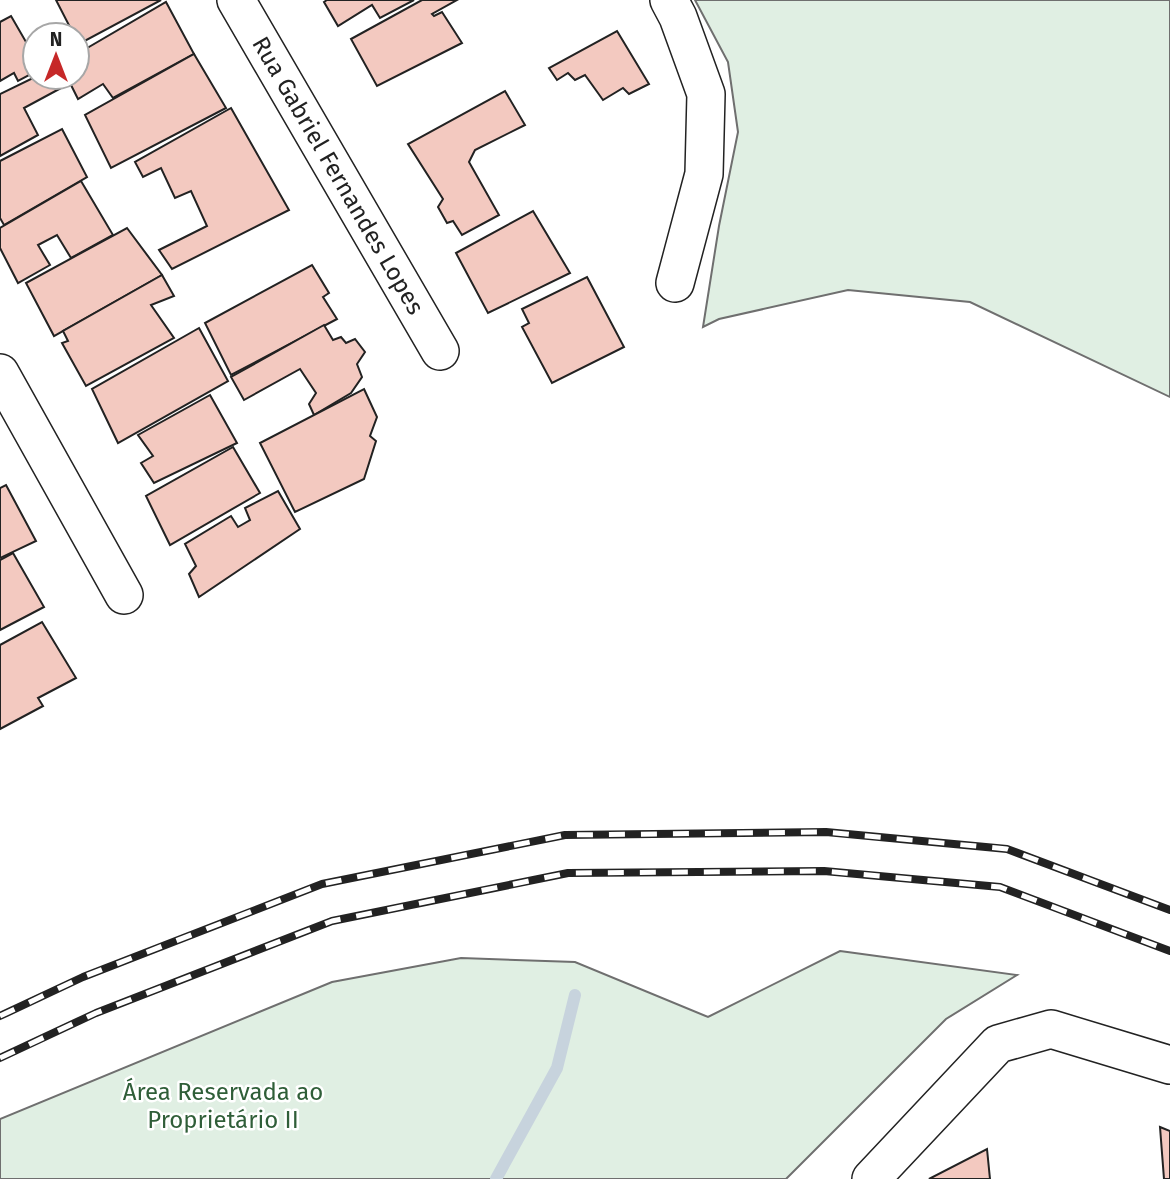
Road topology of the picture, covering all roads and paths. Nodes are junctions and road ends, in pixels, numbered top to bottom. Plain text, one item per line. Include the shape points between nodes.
1 (236, 0) edge
2 (669, 0) edge
3 (675, 283) dead end
4 (440, 351) dead end
5 (0, 373) edge
6 (124, 595) dead end
7 (1170, 1065) edge
8 (871, 1179) edge

1 - 4 street, Rua Gabriel Fernandes Lopes
2 - 3 street via 706,94 704,174
5 - 6 street
7 - 8 street via 1051,1030 998,1044

